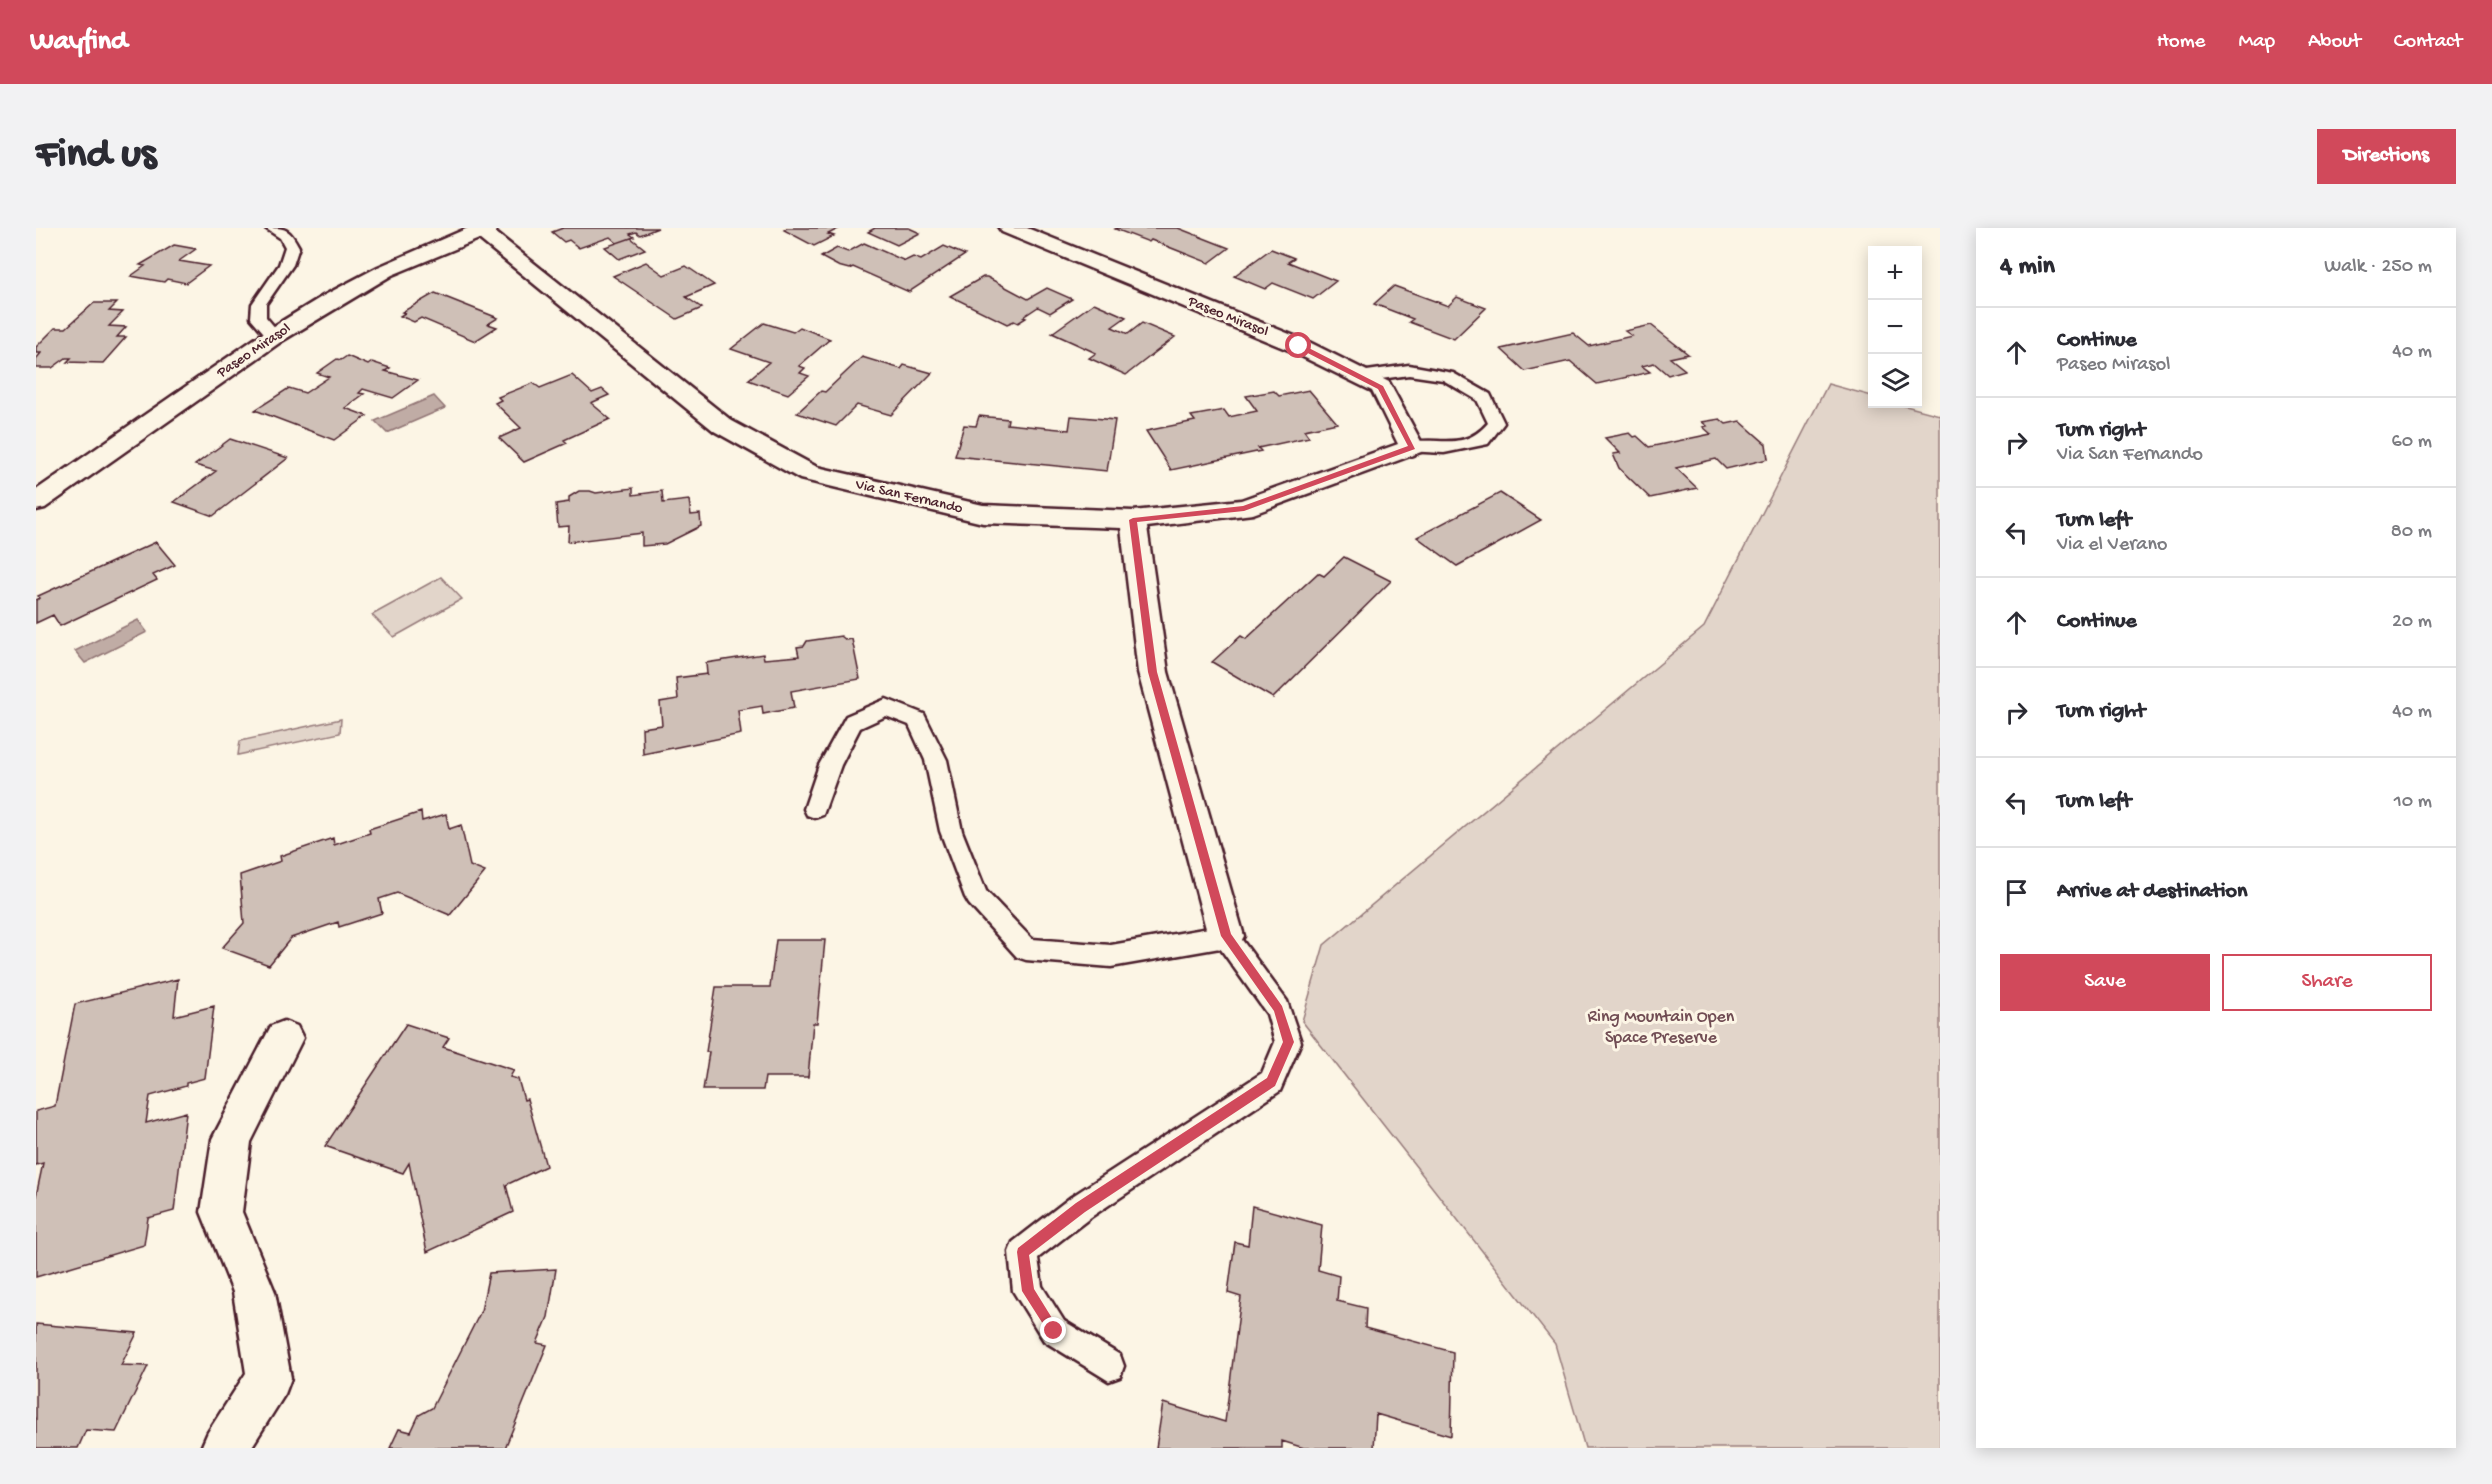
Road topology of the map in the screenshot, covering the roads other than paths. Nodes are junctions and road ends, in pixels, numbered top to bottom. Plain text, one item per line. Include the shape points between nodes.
1 (272, 228) edge
2 (1009, 228) edge
3 (482, 229) edge
4 (274, 336) junction
5 (1360, 377) junction
6 (1412, 447) junction
7 (36, 502) edge
8 (1133, 520) junction
9 (815, 809) dead end
10 (1226, 936) junction
11 (285, 1038) dead end
12 (1109, 1365) dead end
13 (224, 1448) edge

1 - 4 lane via 286,235 292,247 286,266 259,304 258,318
2 - 5 street, Paseo Mirasol via 1299,346
3 - 4 street, Paseo Mirasol via 385,271
3 - 8 street, Via San Fernando via 723,426 809,473 983,514
4 - 7 street, Paseo Mirasol
5 - 6 street, Paseo Mirasol via 1381,387
5 - 6 lane via 1409,370 1447,376 1484,397 1496,423 1482,440 1444,448
6 - 8 street, Via San Fernando via 1244,508
8 - 10 street via 1153,672
9 - 10 lane via 830,765 853,722 886,707 917,720 936,760 951,831 977,897 1026,949 1111,956
10 - 12 lane via 1278,1009 1288,1042 1271,1082 1081,1207 1023,1252 1028,1291 1054,1331
11 - 13 street via 232,1139 221,1212 254,1292 269,1378

